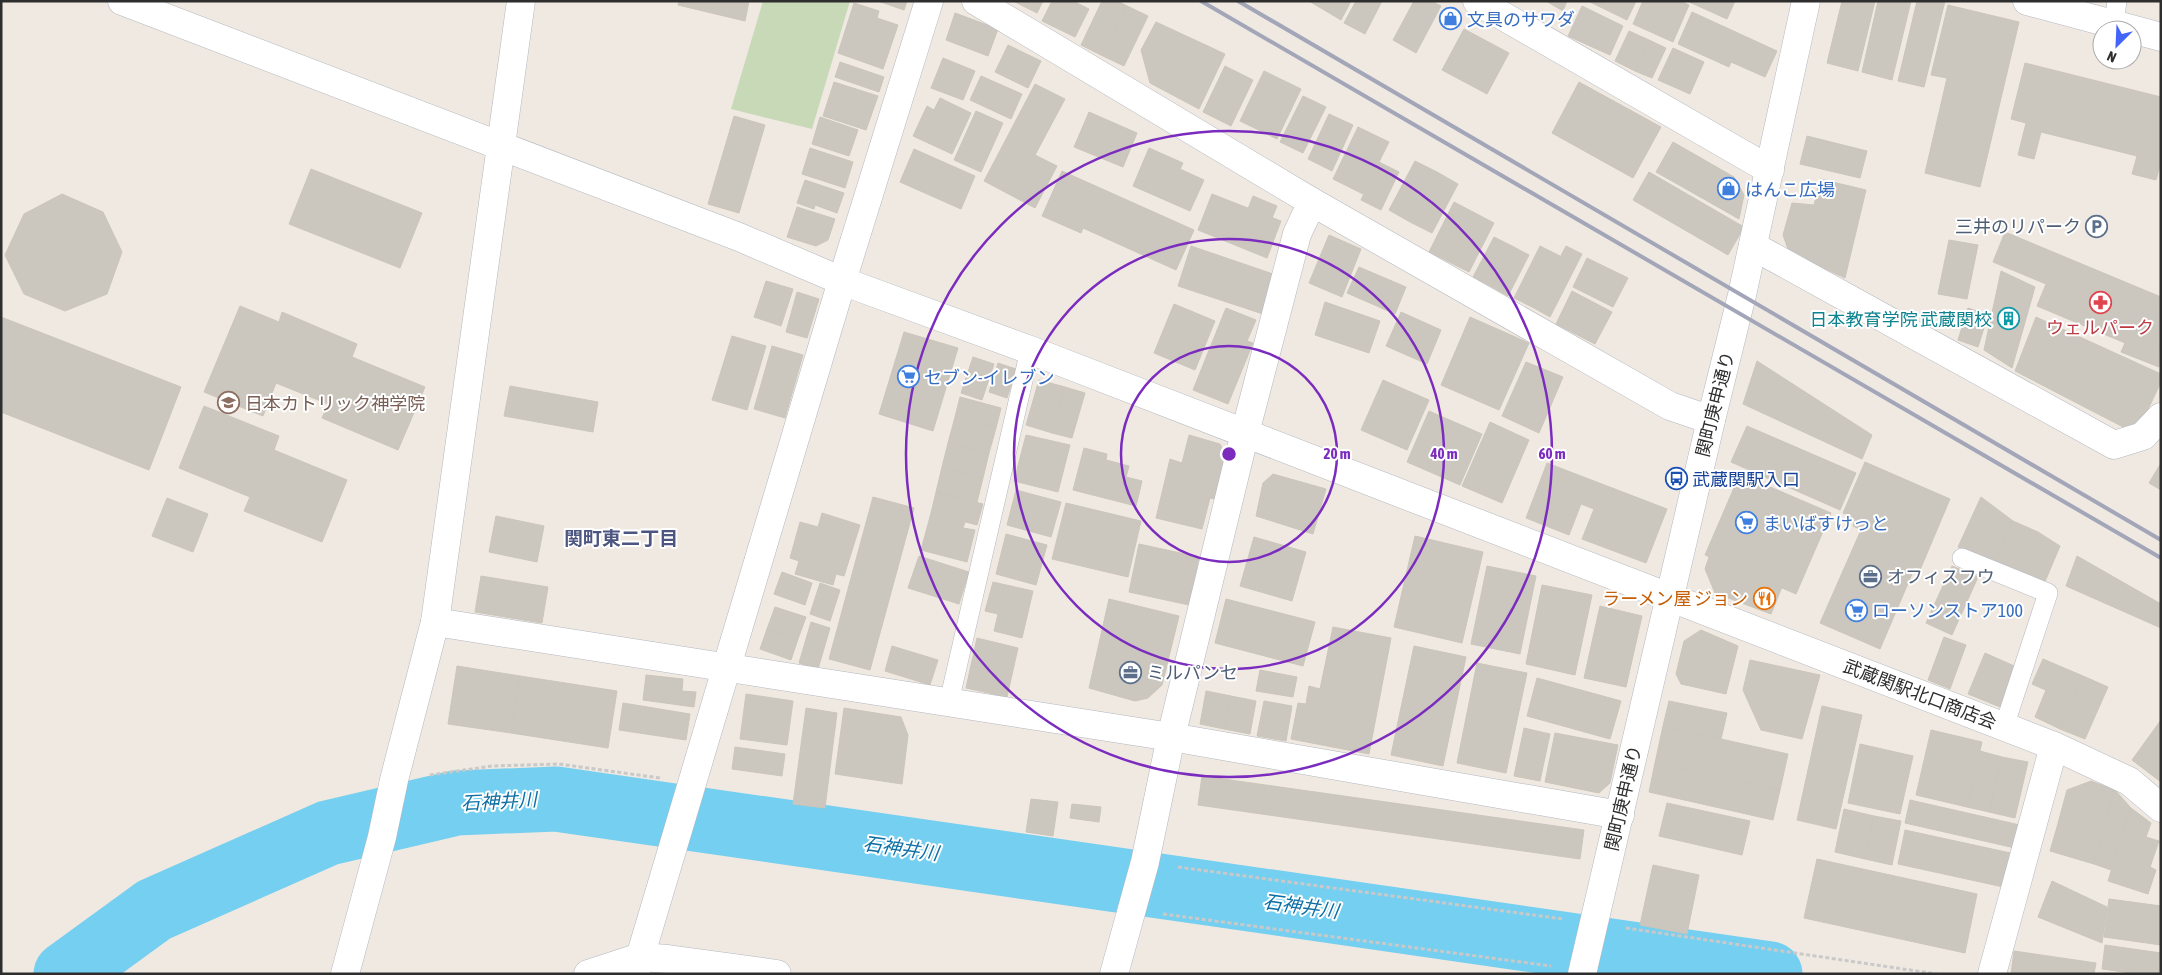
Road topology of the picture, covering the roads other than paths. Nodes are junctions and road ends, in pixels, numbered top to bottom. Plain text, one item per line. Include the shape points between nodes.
1 (122, 1) edge
2 (521, 1) edge
3 (929, 1) edge
4 (976, 1) edge
5 (1476, 1) edge
6 (1806, 1) edge
7 (2027, 1) edge
8 (2116, 13) edge
9 (2161, 36) edge
10 (501, 147) junction
11 (1770, 170) junction
12 (1312, 202) junction
13 (1753, 246) junction
14 (842, 281) junction
15 (1030, 350) junction
16 (2161, 417) edge
17 (1711, 420) junction
18 (1245, 433) junction
19 (1962, 558) dead end
20 (1669, 596) junction
21 (435, 622) junction
22 (726, 666) junction
23 (949, 702) junction
24 (2004, 726) junction
25 (1171, 737) junction
26 (2054, 746) junction
27 (2161, 808) edge
28 (1620, 815) junction
29 (637, 965) edge
30 (1582, 972) edge
31 (345, 974) edge
32 (588, 974) edge
33 (777, 974) edge
34 (1114, 974) edge
35 (1992, 974) edge

1 - 10 street, 武蔵関駅北口商店会
2 - 10 street
3 - 14 street
4 - 12 street
5 - 11 street
6 - 11 street, 関町庚申通り
7 - 8 street
8 - 9 street
10 - 14 street, 武蔵関駅北口商店会 via 739,237
10 - 21 street
11 - 13 street, 関町庚申通り
12 - 17 street via 1670,406
12 - 18 street via 1297,234
13 - 16 street via 2114,445 2143,436
13 - 17 street, 関町庚申通り
14 - 15 street, 武蔵関駅北口商店会
14 - 22 street
15 - 18 street, 武蔵関駅北口商店会
15 - 23 lane
17 - 20 street, 関町庚申通り
18 - 20 street, 武蔵関駅北口商店会
18 - 25 street
19 - 24 lane via 2048,592
20 - 24 street, 武蔵関駅北口商店会
20 - 28 street, 関町庚申通り
21 - 22 street
21 - 31 street
22 - 23 street
22 - 29 street
23 - 25 street
24 - 26 street, 武蔵関駅北口商店会
25 - 28 street
25 - 34 street via 1145,862
26 - 27 street, 武蔵関駅北口商店会 via 2129,781
26 - 35 street
28 - 30 street, 関町庚申通り
29 - 32 street
29 - 33 street via 668,958

